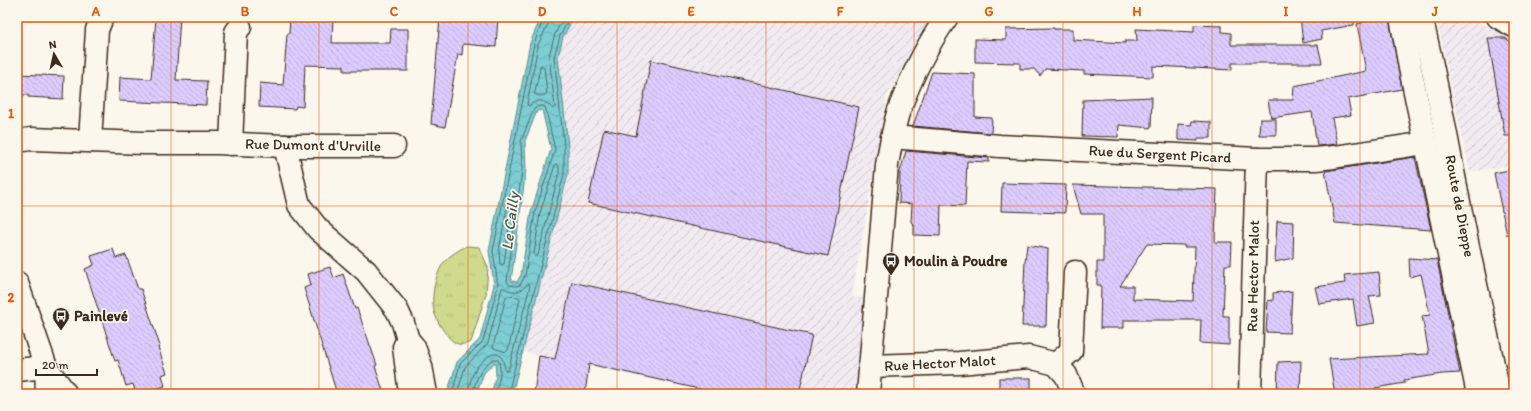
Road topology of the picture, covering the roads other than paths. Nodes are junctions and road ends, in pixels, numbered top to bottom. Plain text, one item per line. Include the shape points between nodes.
1 (947, 17) edge
2 (1401, 17) edge
3 (1421, 17) edge
4 (1498, 17) edge
5 (101, 20) dead end
6 (1514, 26) edge
7 (240, 27) dead end
8 (892, 137) junction
9 (17, 141) edge
10 (90, 141) junction
11 (231, 144) junction
12 (1418, 144) junction
13 (285, 146) junction
14 (394, 146) dead end
15 (1257, 159) junction
16 (1075, 272) dead end
17 (17, 284) edge
18 (408, 340) junction
19 (1056, 364) junction
20 (870, 366) junction
21 (46, 367) junction
22 (17, 370) edge
23 (1488, 391) edge
24 (47, 394) edge
25 (66, 394) edge
26 (410, 394) edge
27 (426, 394) edge
28 (868, 394) edge
29 (1074, 394) edge
30 (1250, 394) edge

1 - 8 street via 916,71 898,114
2 - 12 street, Route de Dieppe via 1410,68
3 - 23 street, Route de Dieppe via 1440,98 1470,258
4 - 6 street
5 - 10 street via 97,30
7 - 11 street, Rue Dumont d'Urville via 236,32
8 - 15 street, Rue du Sergent Picard via 1000,146
8 - 20 street via 887,165
9 - 10 street, Rue Dumont d'Urville
10 - 11 street, Rue Dumont d'Urville
11 - 13 street, Rue Dumont d'Urville
12 - 15 street, Rue du Sergent Picard via 1316,159
12 - 23 street, Route de Dieppe
13 - 14 street, Rue Dumont d'Urville
13 - 18 street via 299,205 318,229 366,271 382,289 397,310
15 - 30 street, Rue Hector Malot
16 - 19 street via 1071,351
17 - 21 street
18 - 26 street via 404,347
18 - 27 street via 414,347 421,366
19 - 20 street, Rue Hector Malot via 1029,357 959,363
19 - 29 street via 1066,375
20 - 28 street
21 - 22 street
21 - 24 street
21 - 25 street

